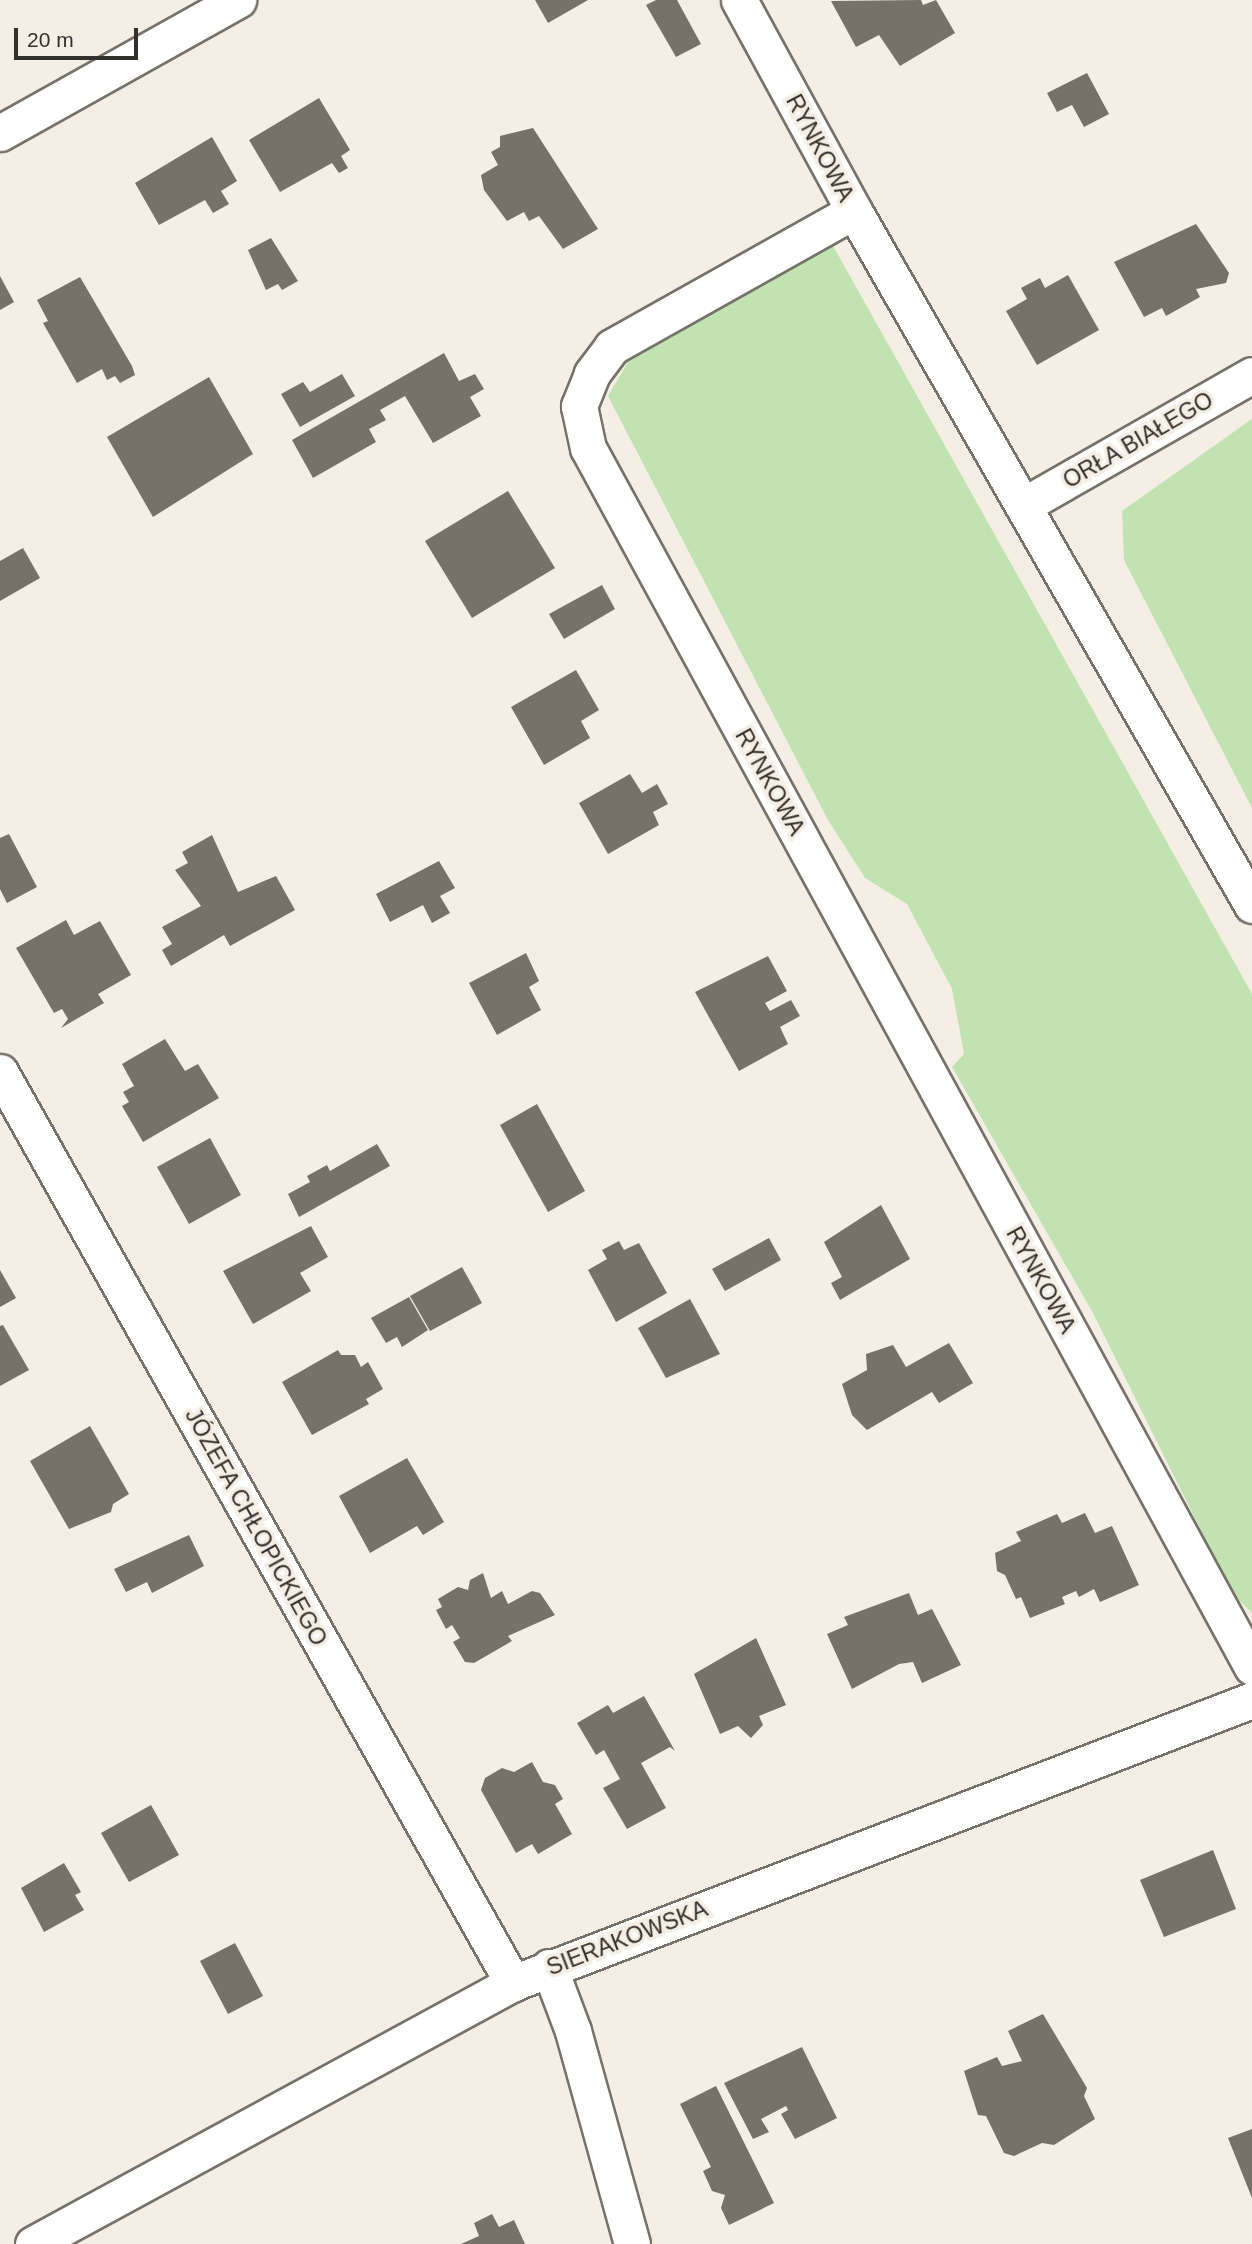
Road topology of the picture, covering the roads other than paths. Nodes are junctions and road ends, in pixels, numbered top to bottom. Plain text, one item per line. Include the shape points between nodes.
1 (237, 0) edge
2 (739, 0) edge
3 (0, 133) edge
4 (854, 211) junction
5 (1252, 375) edge
6 (1024, 505) junction
7 (1252, 905) edge
8 (0, 1072) edge
9 (1252, 1667) edge
10 (1252, 1700) edge
11 (548, 1967) junction
12 (513, 1983) junction
13 (33, 2244) edge
14 (632, 2244) edge

1 - 3 street
2 - 4 street, RYNKOWA
4 - 6 street
4 - 9 street, RYNKOWA via 612,347 592,373 579,406 588,448
5 - 6 street, ORŁA BIAŁEGO
6 - 7 street
8 - 12 street, JÓZEFA CHŁOPICKIEGO
10 - 11 street, SIERAKOWSKA
11 - 12 street, SIERAKOWSKA
11 - 14 street via 573,2031
12 - 13 street, SIERAKOWSKA

